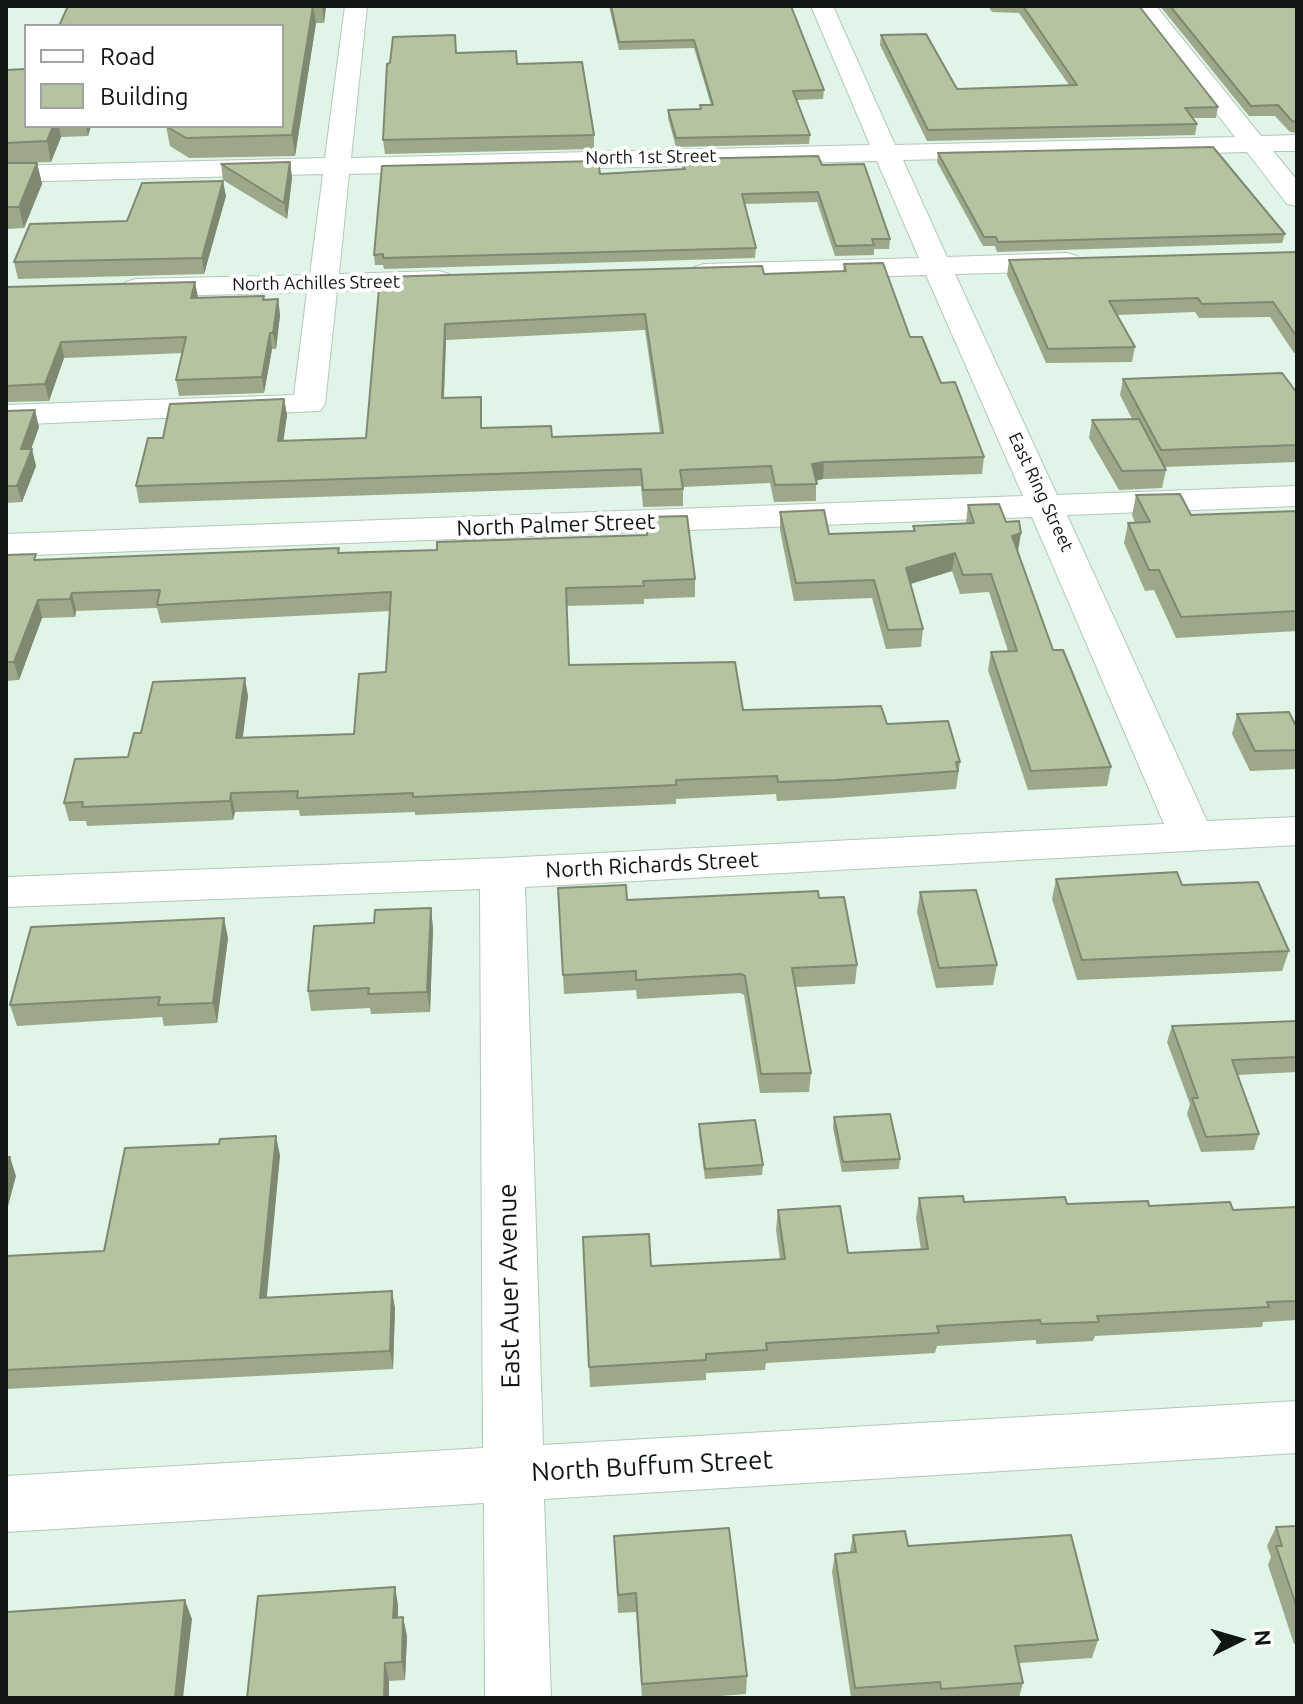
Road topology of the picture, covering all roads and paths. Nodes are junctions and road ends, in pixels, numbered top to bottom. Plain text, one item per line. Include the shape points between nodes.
1 (356, 6) edge
2 (822, 6) edge
3 (1144, 6) edge
4 (1297, 143) edge
5 (1253, 144) junction
6 (884, 151) junction
7 (338, 164) junction
8 (6, 174) edge
9 (1297, 198) edge
10 (1097, 261) edge
11 (937, 267) junction
12 (677, 274) edge
13 (470, 279) edge
14 (323, 283) junction
15 (114, 289) edge
16 (6, 415) edge
17 (1297, 496) edge
18 (1047, 505) junction
19 (6, 545) edge
20 (1297, 831) edge
21 (1191, 835) junction
22 (502, 873) junction
23 (6, 892) edge
24 (1297, 1427) edge
25 (514, 1475) junction
26 (6, 1504) edge
27 (518, 1698) edge

1 - 7 street
2 - 6 street, East Ring Street
3 - 5 street
4 - 5 street, North 1st Street
5 - 6 street, North 1st Street
5 - 9 street
6 - 7 street, North 1st Street
6 - 11 street, East Ring Street
7 - 8 street, North 1st Street
7 - 14 street
10 - 11 street
11 - 12 street
11 - 18 street, East Ring Street
13 - 14 street, North Achilles Street
14 - 15 street, North Achilles Street
14 - 16 street via 309,404
17 - 18 street, North Palmer Street
18 - 19 street, North Palmer Street
18 - 21 street, East Ring Street
20 - 21 street, North Richards Street
21 - 22 street, North Richards Street
22 - 23 street, North Richards Street
22 - 25 street, East Auer Avenue
24 - 25 street, North Buffum Street
25 - 26 street, North Buffum Street
25 - 27 street, East Auer Avenue

